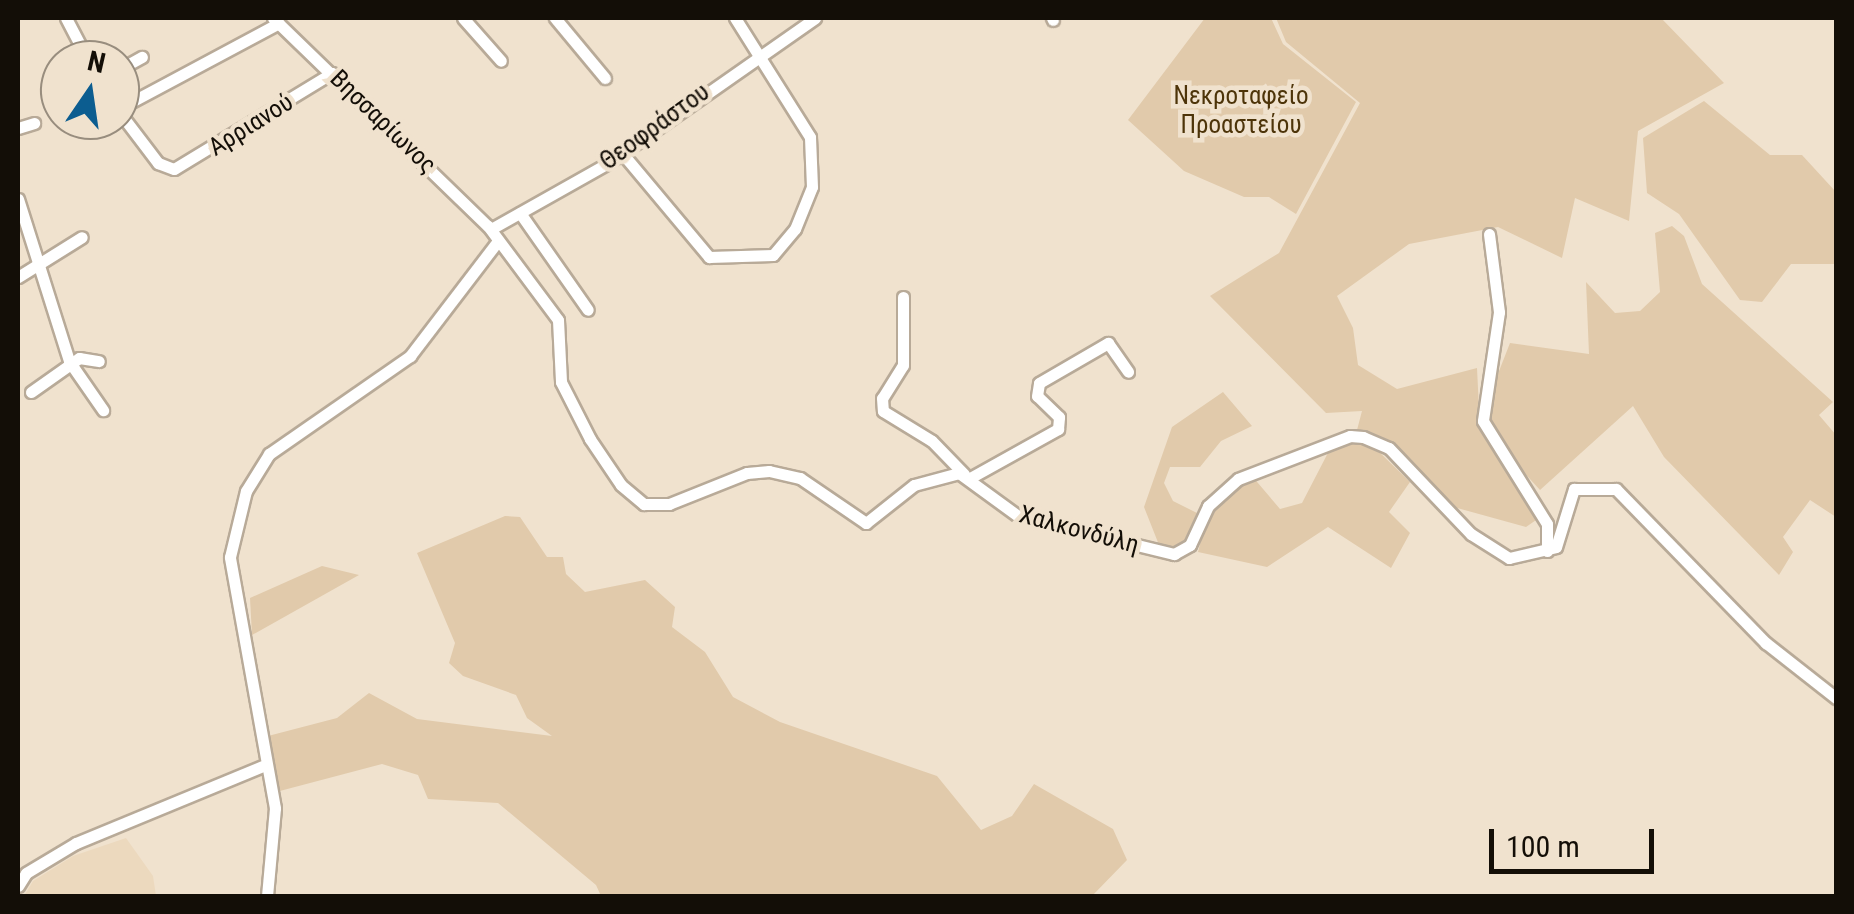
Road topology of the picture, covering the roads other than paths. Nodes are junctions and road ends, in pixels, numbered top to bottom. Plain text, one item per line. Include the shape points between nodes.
1 (463, 18) edge
2 (555, 18) edge
3 (735, 18) edge
4 (815, 18) edge
5 (276, 20) edge
6 (759, 52) junction
7 (501, 61) dead end
8 (332, 73) junction
9 (605, 78) dead end
10 (140, 99) edge
11 (34, 123) dead end
12 (18, 128) edge
13 (140, 136) edge
14 (622, 153) junction
15 (18, 200) edge
16 (520, 213) junction
17 (1490, 234) dead end
18 (494, 235) junction
19 (82, 237) dead end
20 (39, 264) junction
21 (18, 277) edge
22 (904, 297) dead end
23 (588, 310) dead end
24 (100, 361) dead end
25 (71, 366) junction
26 (1128, 372) dead end
27 (30, 392) dead end
28 (103, 410) dead end
29 (967, 476) junction
30 (1547, 551) junction
31 (1836, 698) edge
32 (263, 766) junction
33 (18, 886) edge
34 (267, 896) edge

1 - 7 street
2 - 9 street
3 - 6 street
4 - 6 street, Θεοφράστου
5 - 8 street, Βησσαρίωνος
5 - 10 street
6 - 14 street, Θεοφράστου
6 - 14 street via 810,136 812,187 795,229 773,256 707,256
8 - 13 street, Αρριανού via 217,148 166,168
8 - 18 street, Βησσαρίωνος
11 - 12 street
14 - 16 street, Θεοφράστου
15 - 20 street
16 - 18 street, Θεοφράστου
16 - 23 street
17 - 30 street via 1498,312 1483,421 1546,524
18 - 29 street via 558,320 564,389 610,472 638,500 663,505 769,471 800,478 870,522 914,484
18 - 32 street via 410,356 269,454 252,476 230,557 259,699
19 - 20 street
20 - 21 street
20 - 25 street
22 - 29 street via 903,365 882,398 882,411 932,441
24 - 25 street via 79,358
25 - 27 street
25 - 28 street
26 - 29 street via 1108,342 1039,383 1037,396 1059,417 1058,430
29 - 30 street, Χαλκονδύλη via 1018,516 1174,554 1190,546 1208,506 1238,479 1350,436 1363,437 1389,448 1496,552 1521,559
30 - 31 street via 1556,547 1574,489 1607,486 1628,497 1766,644
32 - 33 street via 76,843 26,872
32 - 34 street via 275,814

